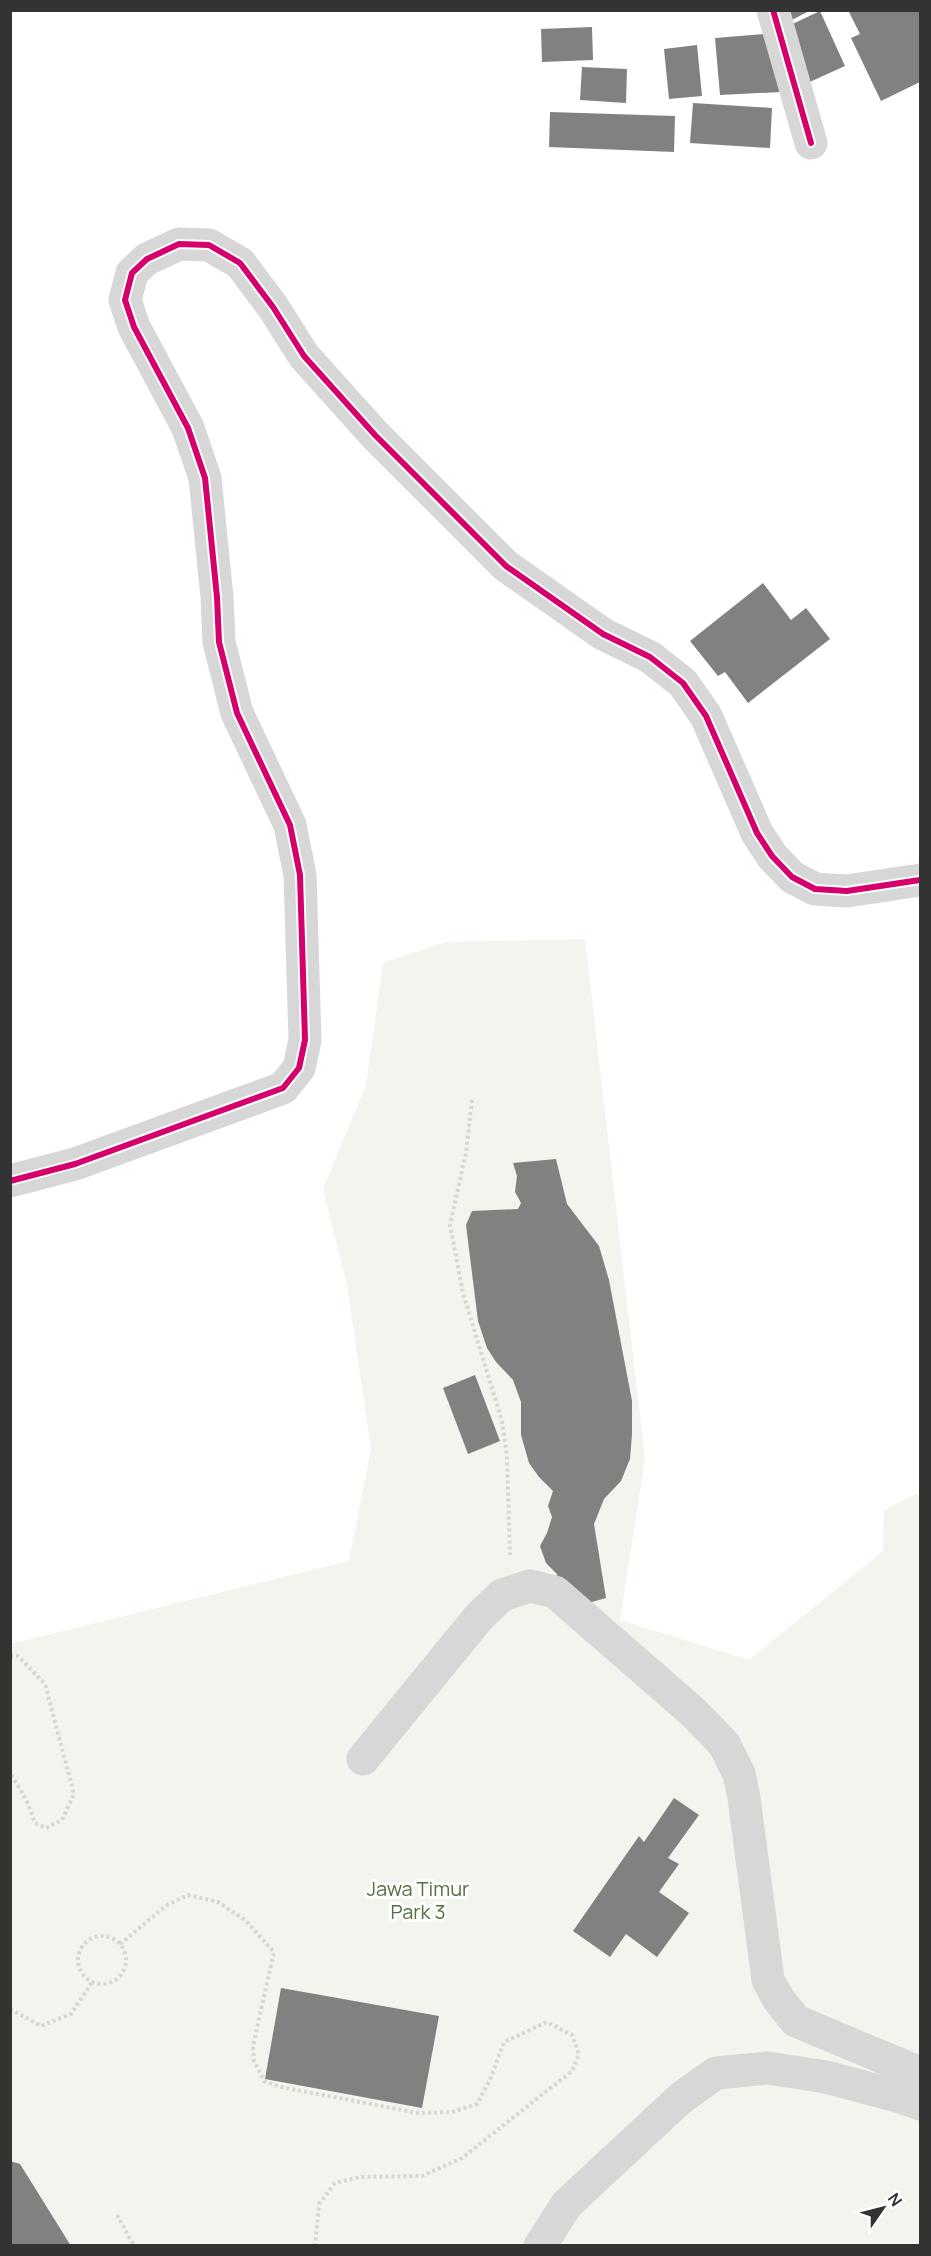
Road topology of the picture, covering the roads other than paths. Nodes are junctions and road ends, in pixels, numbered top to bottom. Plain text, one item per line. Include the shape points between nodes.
1 (773, 10) edge
2 (811, 143) dead end
3 (921, 880) edge
4 (10, 1181) edge
5 (363, 1759) dead end
6 (921, 2073) edge
7 (921, 2104) edge
8 (540, 2246) edge

1 - 2 street
3 - 4 street via 847,891 815,889 792,877 757,832 706,716 683,682 650,657 603,634 506,566 375,435 304,356 240,263 209,245 179,244 147,259 132,273 125,300 134,327 188,428 205,478 219,642 237,712 290,825 300,875 305,1040 299,1068 283,1088 75,1164
5 - 6 street via 479,1617 502,1595 530,1586 555,1592 693,1712 724,1744 739,1774 768,1980 779,2000 796,2021
7 - 8 street via 826,2077 768,2068 716,2073 681,2098 567,2204

